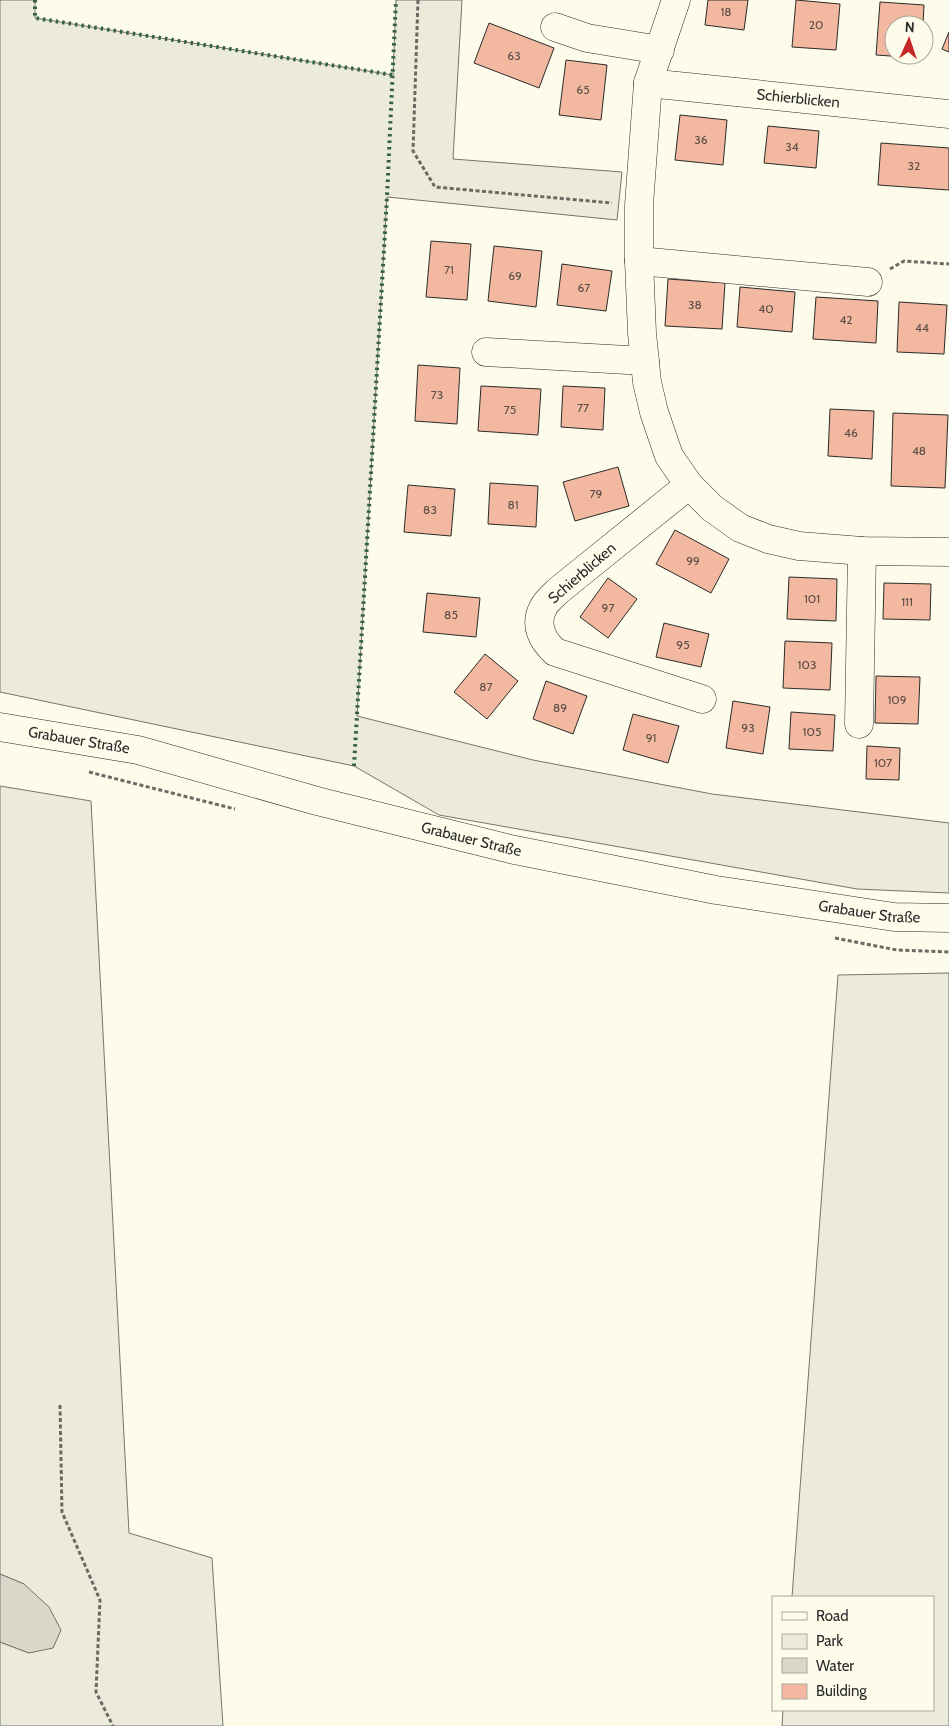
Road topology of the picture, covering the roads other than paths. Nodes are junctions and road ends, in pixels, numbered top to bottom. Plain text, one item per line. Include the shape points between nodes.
1 (676, 0) edge
2 (555, 27) dead end
3 (660, 50) junction
4 (648, 84) junction
5 (949, 114) edge
6 (639, 261) junction
7 (868, 282) road end
8 (486, 352) dead end
9 (645, 361) junction
10 (689, 485) junction
11 (862, 551) junction
12 (949, 552) edge
13 (702, 699) dead end
14 (859, 724) dead end
15 (0, 727) edge
16 (949, 918) edge

1 - 3 street
2 - 3 street via 587,38
3 - 4 street
4 - 5 street, Schierblicken
4 - 6 street via 639,205
6 - 7 street
6 - 9 street
8 - 9 street
9 - 10 street via 654,412 669,456
10 - 11 street via 712,508 740,528 768,539 799,546
10 - 13 street, Schierblicken via 559,590 543,607 539,619 540,633 554,652
11 - 12 street
11 - 14 street
15 - 16 street, Grabauer Straße via 138,750 317,801 510,850 716,890 894,917

